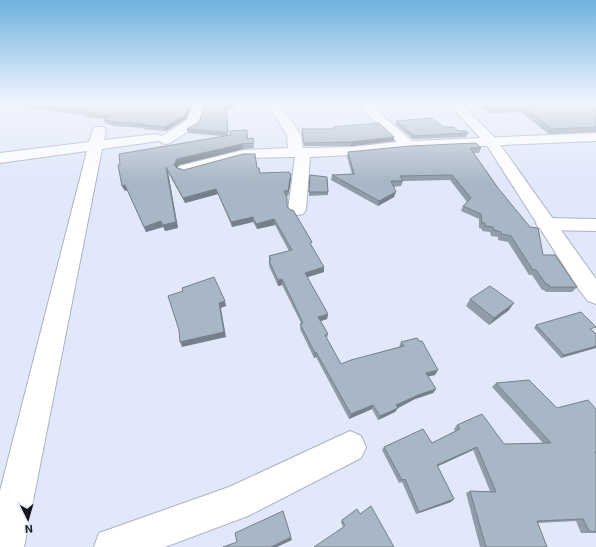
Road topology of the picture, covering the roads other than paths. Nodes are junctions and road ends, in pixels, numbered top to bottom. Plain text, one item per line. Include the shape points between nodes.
1 (179, 130) edge
2 (290, 130) edge
3 (391, 130) edge
4 (479, 130) edge
5 (596, 137) edge
6 (97, 138) junction
7 (491, 142) junction
8 (408, 145) junction
9 (300, 152) junction
10 (0, 158) edge
11 (185, 169) edge
12 (297, 210) dead end
13 (546, 224) junction
14 (596, 225) edge
15 (596, 295) edge
16 (350, 447) dead end
17 (6, 547) edge
18 (113, 547) edge

1 - 6 street via 161,139
2 - 9 street
3 - 8 street
4 - 7 street
5 - 7 street
6 - 10 street
6 - 17 street
7 - 8 street
7 - 13 street
8 - 9 street via 351,151
9 - 11 street via 243,154
9 - 12 street
13 - 14 street
13 - 15 street
16 - 18 street via 235,504

